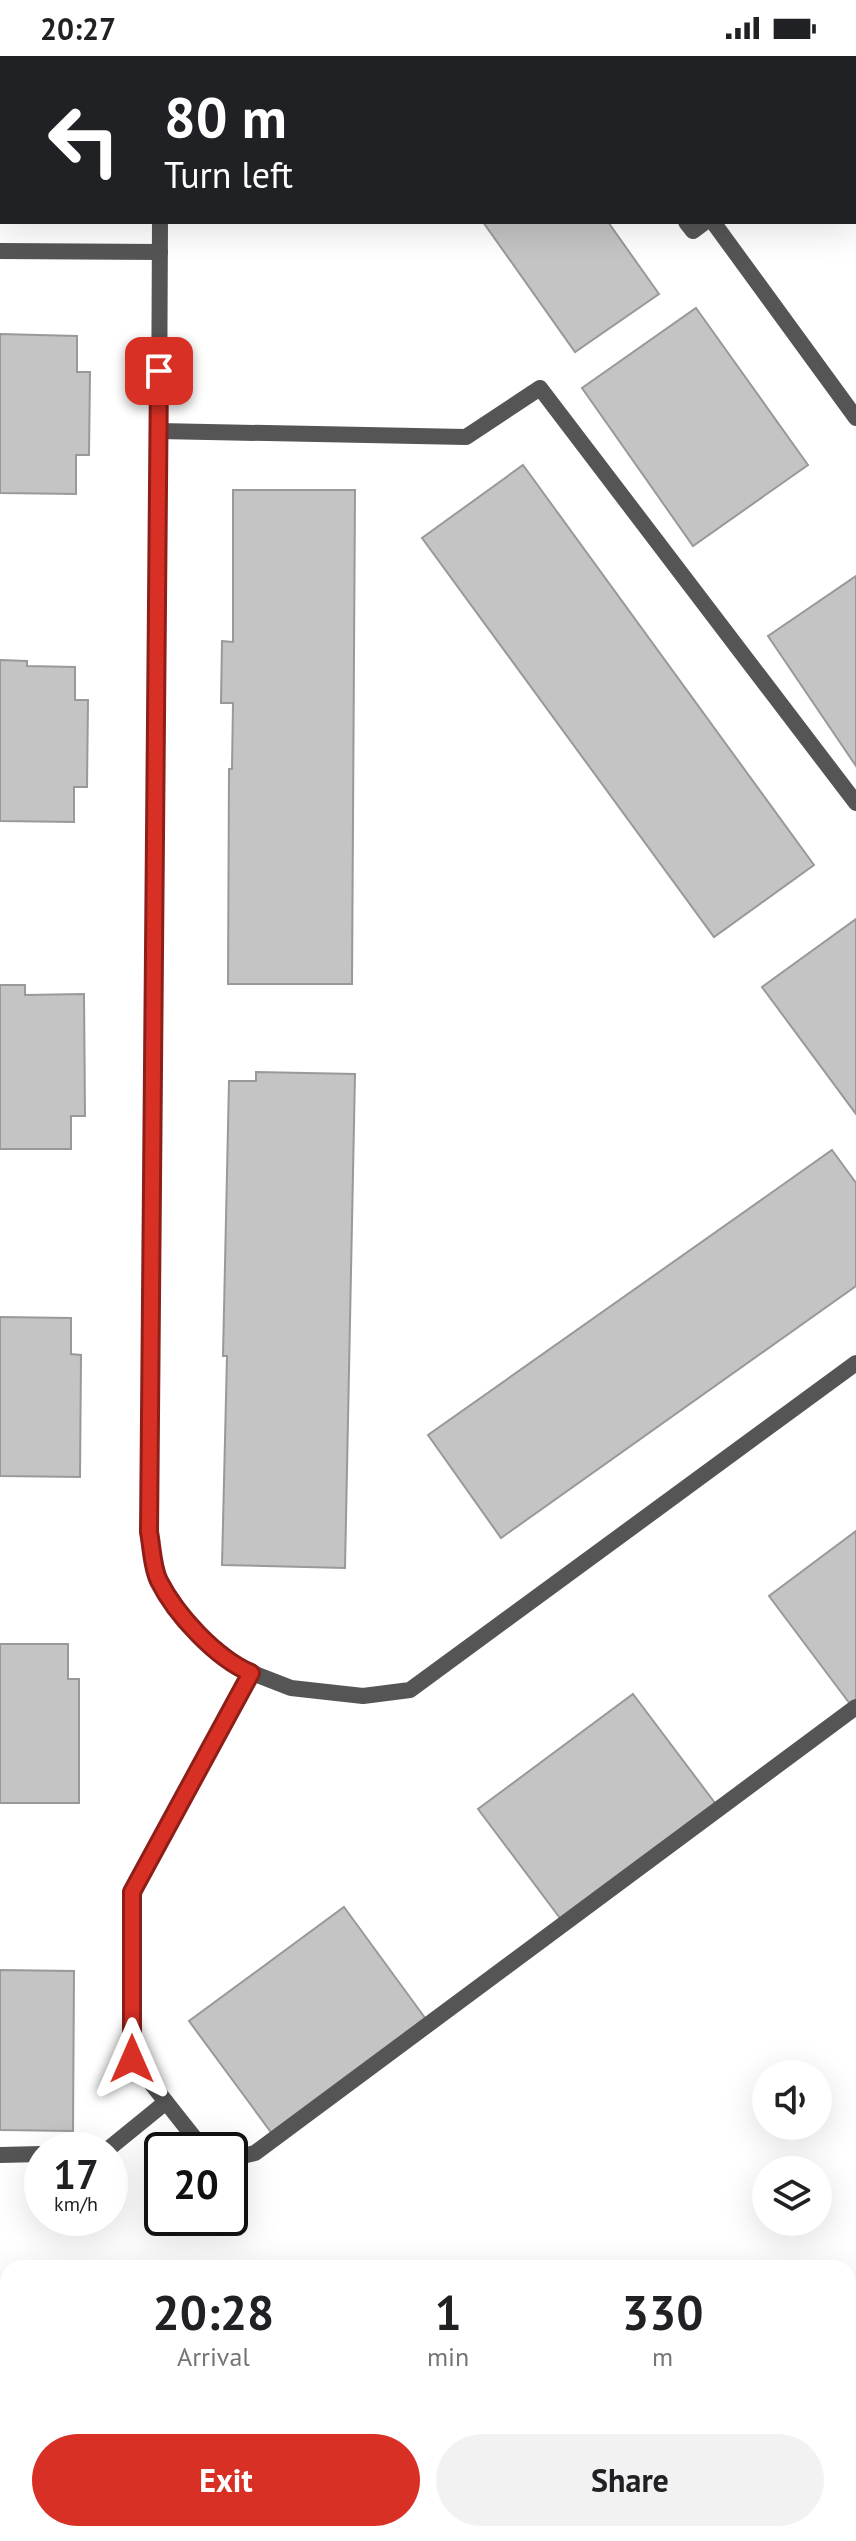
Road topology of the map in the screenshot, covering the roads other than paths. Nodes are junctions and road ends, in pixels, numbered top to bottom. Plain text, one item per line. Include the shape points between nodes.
1 (160, 224) edge
2 (688, 224) edge
3 (702, 224) edge
4 (714, 224) edge
5 (0, 251) edge
6 (160, 252) junction
7 (856, 418) edge
8 (159, 431) junction
9 (856, 803) edge
10 (856, 1363) edge
11 (251, 1673) junction
12 (856, 1707) edge
13 (166, 2102) junction
14 (190, 2132) edge
15 (128, 2133) edge
16 (24, 2154) edge
17 (0, 2155) edge
18 (248, 2155) edge

1 - 6 lane
2 - 3 lane via 693,231
4 - 7 lane
5 - 6 lane
6 - 8 lane
8 - 9 lane via 466,437 540,388
8 - 11 lane via 149,1532 158,1579 194,1631
10 - 11 lane via 410,1690 363,1696 291,1688
11 - 13 lane via 132,1892 132,2059
12 - 18 lane
13 - 14 lane
13 - 15 lane
16 - 17 lane

